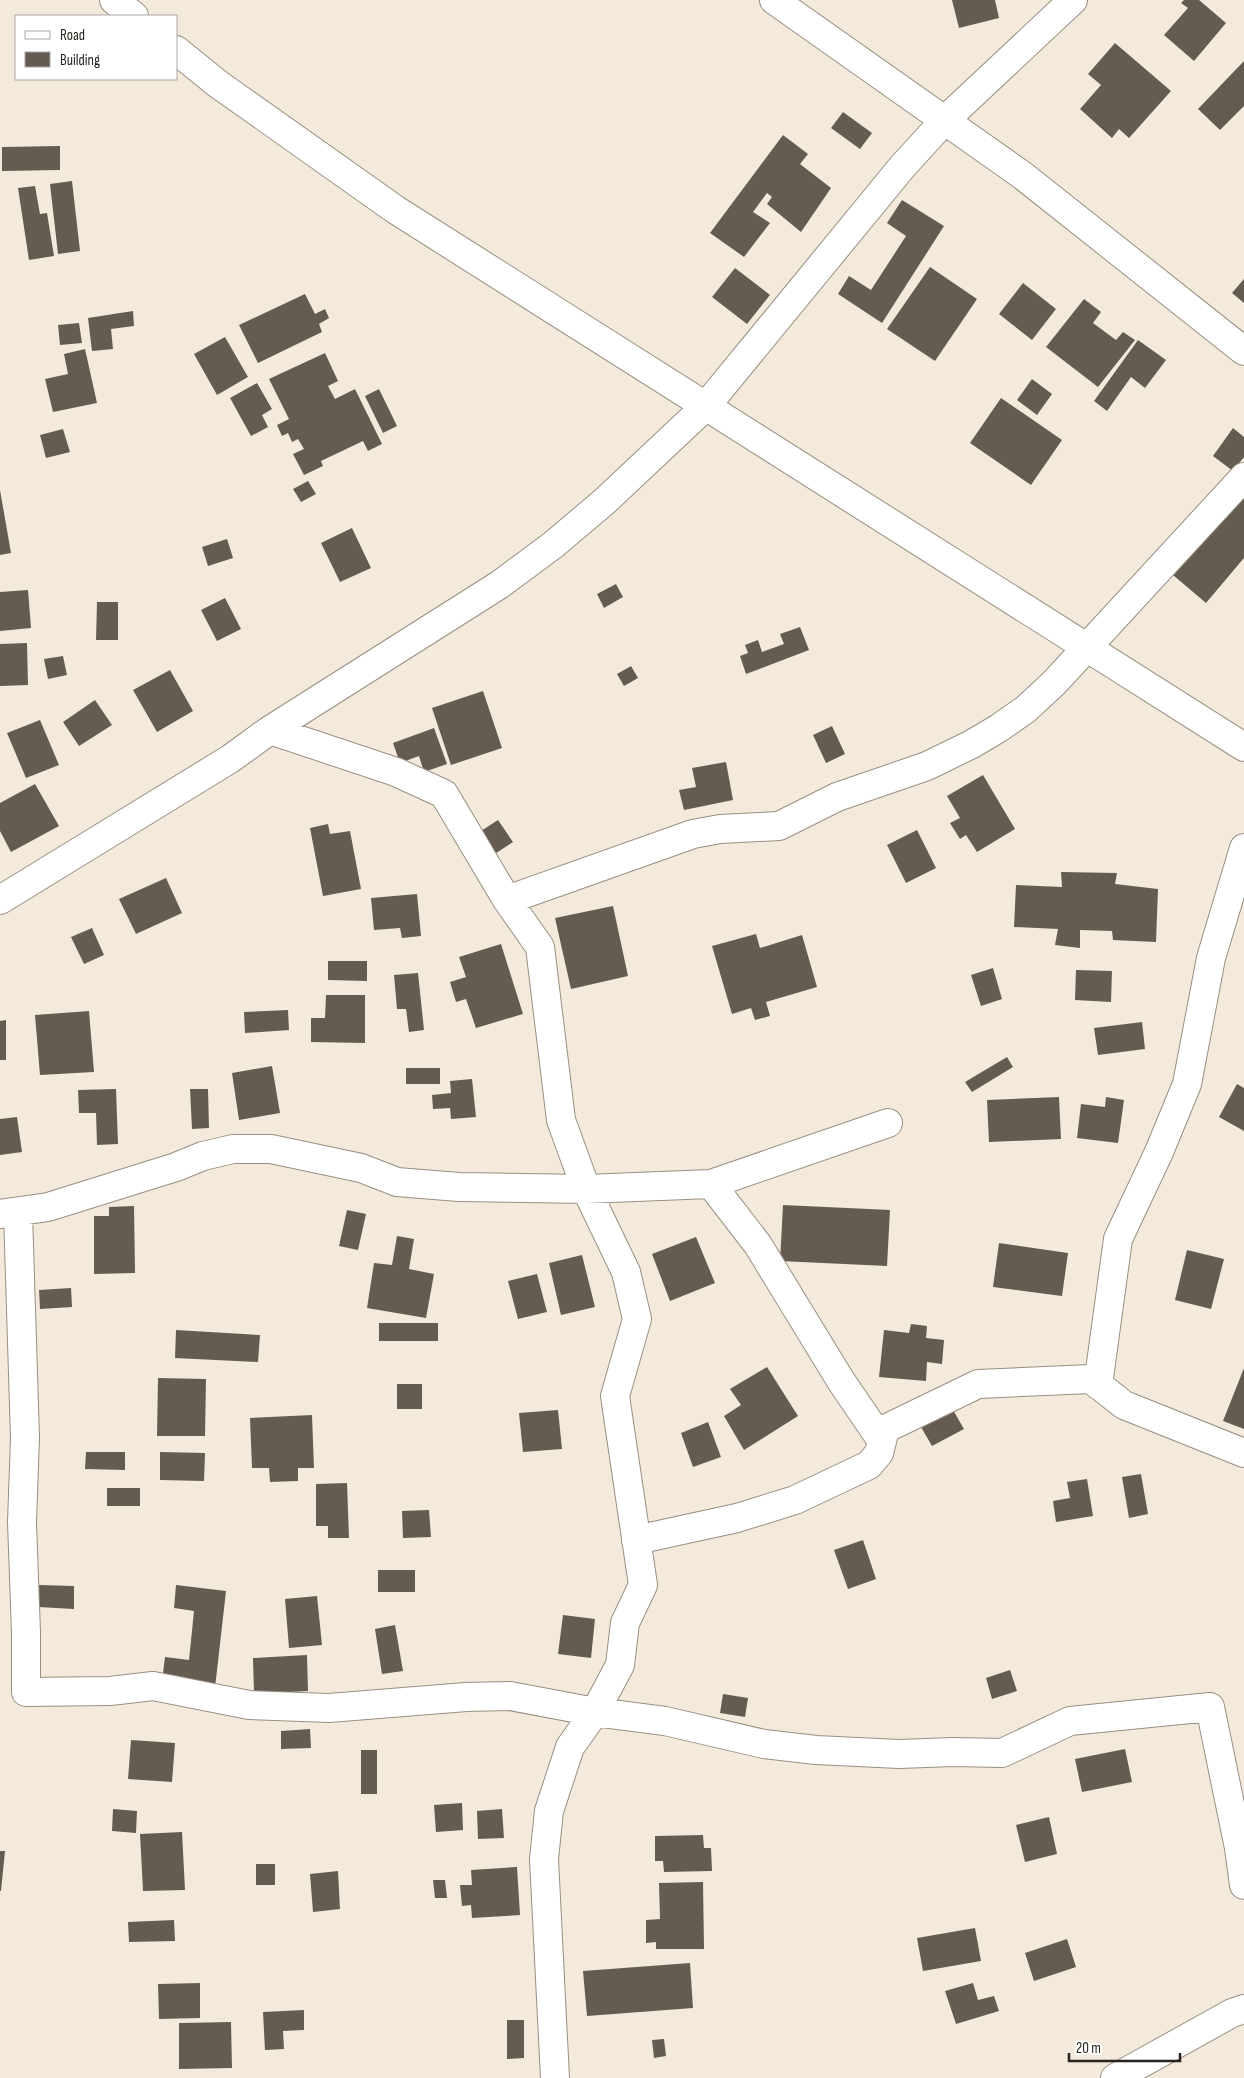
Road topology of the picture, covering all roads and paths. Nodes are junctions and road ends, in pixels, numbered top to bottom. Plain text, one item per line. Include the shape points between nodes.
1 (114, 0) edge
2 (774, 0) edge
3 (1073, 0) edge
4 (133, 15) edge
5 (178, 52) edge
6 (944, 121) junction
7 (1244, 351) edge
8 (706, 406) junction
9 (1244, 477) edge
10 (1088, 648) junction
11 (270, 730) junction
12 (1244, 747) edge
13 (1244, 848) edge
14 (0, 900) edge
15 (507, 900) junction
16 (888, 1123) dead end
17 (711, 1184) junction
18 (586, 1189) junction
19 (9, 1213) edge
20 (1098, 1385) junction
21 (882, 1441) junction
22 (1244, 1453) edge
23 (636, 1540) junction
24 (595, 1712) junction
25 (1244, 1885) edge
26 (1244, 2009) edge
27 (555, 2078) edge
28 (1115, 2078) edge

1 - 4 street
2 - 6 street
3 - 6 street
5 - 8 street via 218,84 396,210
6 - 7 street via 1022,175
6 - 8 street via 902,167
8 - 10 street
8 - 11 street via 605,501 529,563
9 - 10 street
10 - 12 street
10 - 15 street via 1026,709 972,744 927,766 837,797 779,826 693,834
11 - 14 street via 230,759
11 - 15 street via 396,772 444,794
13 - 20 street via 1211,958 1187,1084 1118,1239
15 - 18 street via 540,947 561,1120
16 - 17 street
17 - 18 street
17 - 21 street via 758,1245 841,1381
18 - 19 street via 459,1187 397,1182 361,1168 307,1156 271,1149 233,1148 48,1207
18 - 23 street via 626,1272 637,1319 615,1396
19 - 24 street via 24,1438 22,1522 26,1692 110,1691 153,1686 249,1705 330,1708 510,1696
20 - 21 street via 1091,1379 978,1384 885,1429
20 - 22 street via 1124,1405
21 - 23 street via 879,1454 869,1464 795,1500 737,1518
23 - 24 street via 643,1585 625,1623 620,1665
24 - 25 street via 665,1721 764,1744 899,1754 1002,1753 1070,1721 1210,1707
24 - 27 street via 570,1747 549,1811 544,1859
26 - 28 street

